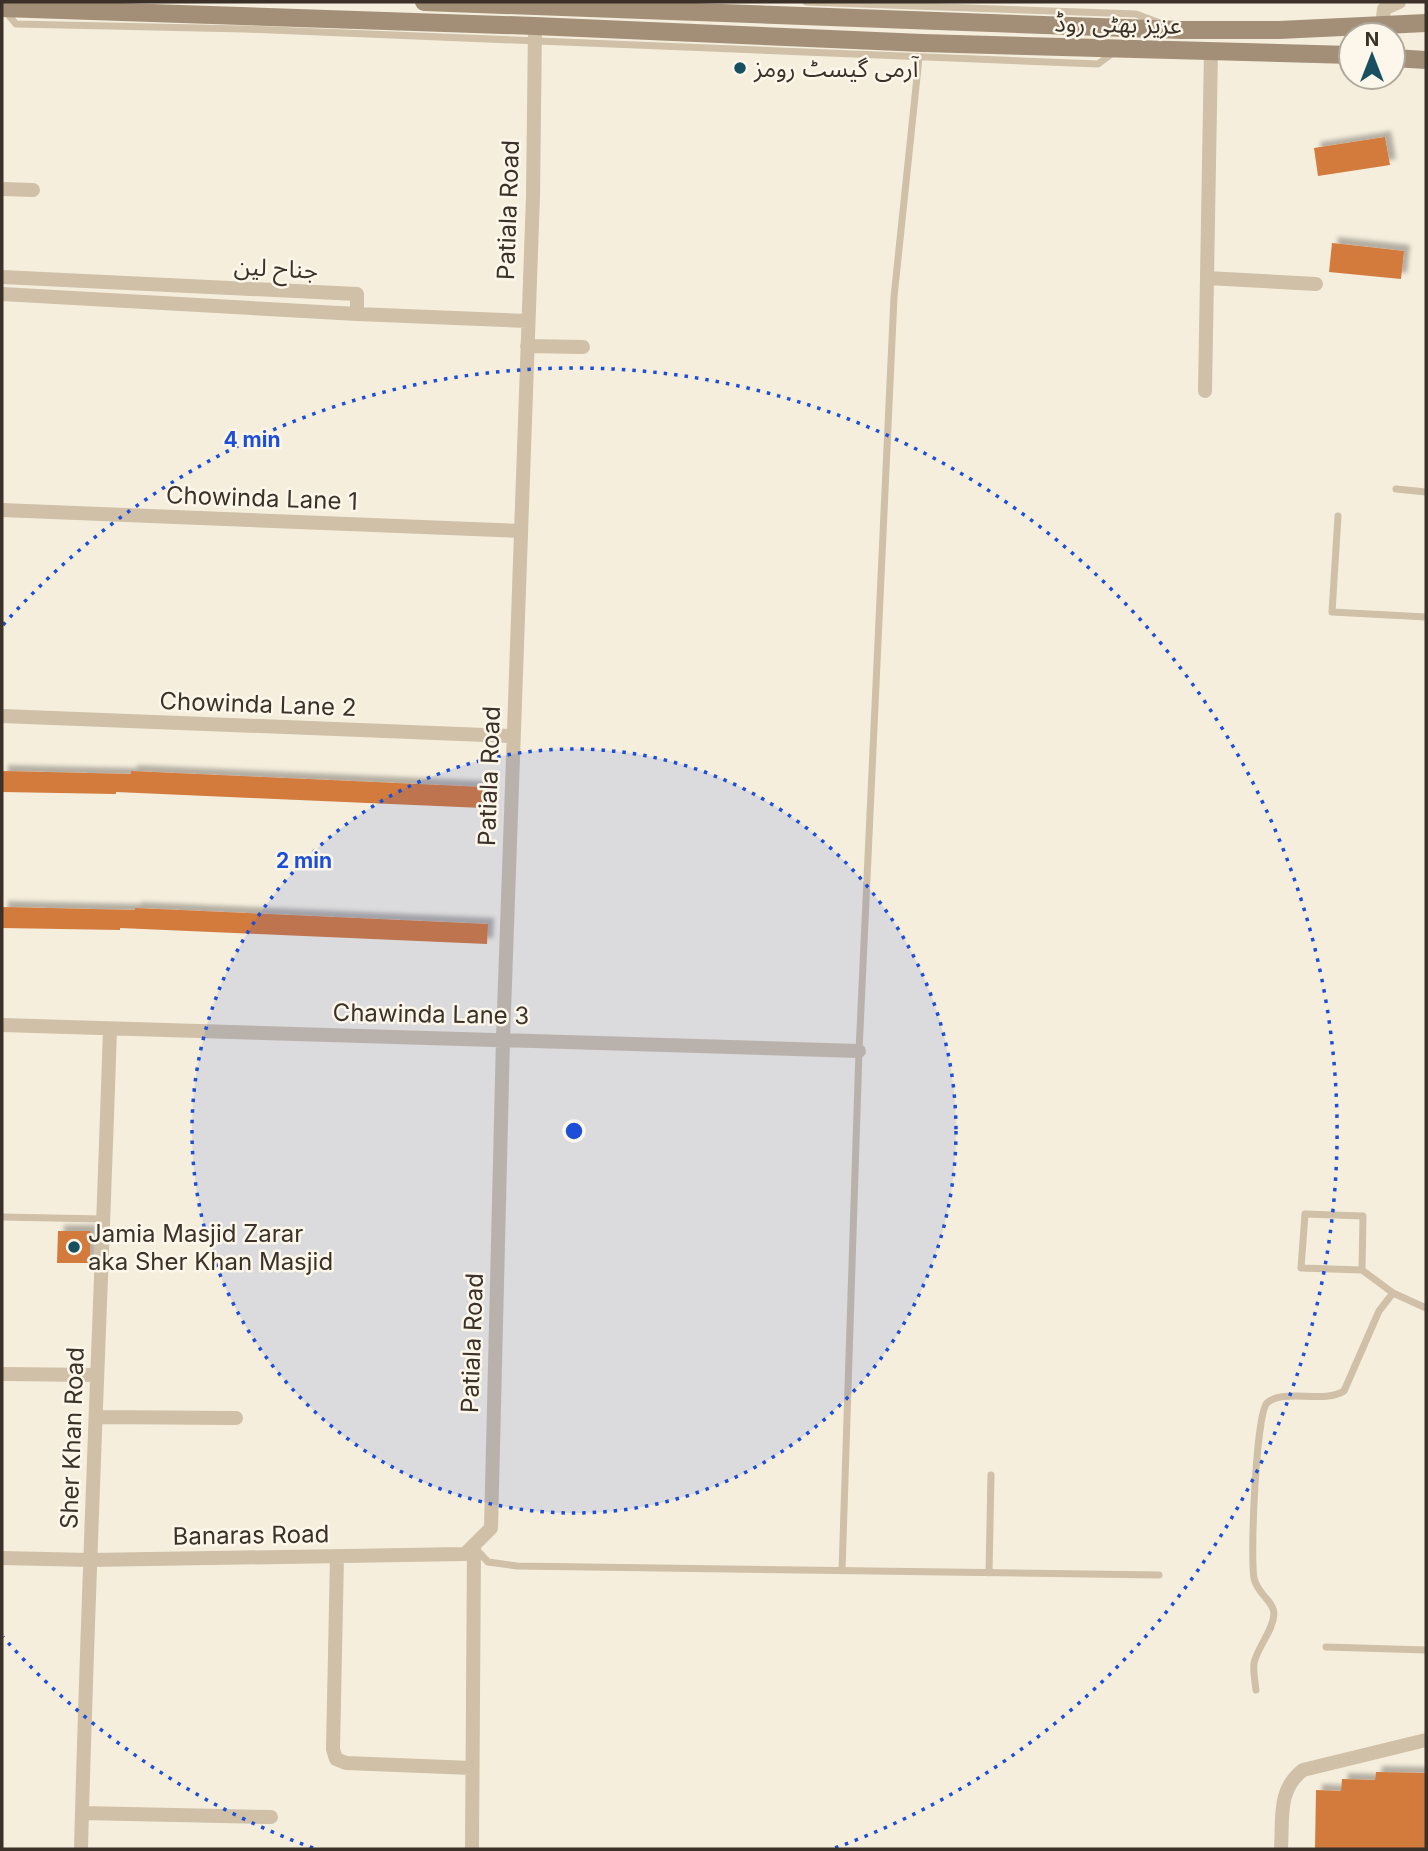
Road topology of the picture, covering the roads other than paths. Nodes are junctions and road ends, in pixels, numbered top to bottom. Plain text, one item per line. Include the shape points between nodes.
1 (424, 2) edge
2 (806, 2) edge
3 (1080, 2) edge
4 (1399, 2) edge
5 (924, 5) edge
6 (2, 8) edge
7 (1080, 19) junction
8 (1383, 21) edge
9 (1426, 23) edge
10 (1407, 25) edge
11 (1337, 28) edge
12 (534, 34) junction
13 (1119, 49) junction
14 (1211, 50) junction
15 (1337, 54) edge
16 (919, 58) junction
17 (1407, 59) edge
18 (1426, 60) edge
19 (2, 189) edge
20 (33, 190) dead end
21 (2, 276) edge
22 (1207, 278) junction
23 (79, 281) junction
24 (1317, 284) dead end
25 (199, 287) junction
26 (2, 294) edge
27 (79, 299) junction
28 (199, 305) junction
29 (357, 314) junction
30 (528, 321) junction
31 (527, 346) junction
32 (583, 347) dead end
33 (1205, 391) dead end
34 (1396, 489) dead end
35 (1426, 492) edge
36 (2, 510) edge
37 (1338, 516) dead end
38 (520, 531) junction
39 (1426, 617) edge
40 (2, 716) edge
41 (513, 736) junction
42 (2, 1025) edge
43 (110, 1029) junction
44 (503, 1039) junction
45 (859, 1051) junction
46 (2, 1217) edge
47 (104, 1219) junction
48 (1362, 1269) junction
49 (1393, 1293) junction
50 (1426, 1308) edge
51 (2, 1374) edge
52 (97, 1375) junction
53 (97, 1417) junction
54 (236, 1418) dead end
55 (991, 1475) dead end
56 (474, 1546) junction
57 (337, 1557) junction
58 (2, 1558) edge
59 (90, 1560) junction
60 (842, 1571) junction
61 (989, 1573) junction
62 (1158, 1575) dead end
63 (1325, 1647) dead end
64 (1426, 1650) edge
65 (1256, 1690) dead end
66 (1426, 1740) edge
67 (472, 1768) junction
68 (82, 1813) junction
69 (271, 1817) dead end
70 (81, 1849) edge
71 (472, 1849) edge
72 (1281, 1849) edge

1 - 7 main road, عزیز بھٹی روڈ
2 - 5 lane
3 - 7 lane
4 - 8 street via 1384,9
5 - 7 lane
6 - 12 main road, عزیز بھٹی روڈ
7 - 11 main road, عزیز بھٹی روڈ via 1181,30
9 - 10 main road, عزیز بھٹی روڈ
12 - 13 main road, عزیز بھٹی روڈ
12 - 16 lane
12 - 30 street, Patiala Road
13 - 14 main road, عزیز بھٹی روڈ
13 - 16 lane via 1098,64
14 - 15 main road, عزیز بھٹی روڈ
14 - 22 street
16 - 45 lane via 894,297
17 - 18 main road
19 - 20 street
21 - 23 street, جناح لین
22 - 24 street
22 - 33 street
23 - 25 street, جناح لین
23 - 27 street
25 - 28 street
25 - 29 street, جناح لین via 357,294
26 - 27 street
27 - 28 street
28 - 29 street
29 - 30 street
30 - 31 street, Patiala Road
31 - 32 street
31 - 38 street, Patiala Road
34 - 35 lane
36 - 38 street, Chowinda Lane 1
37 - 39 lane via 1332,612
38 - 41 street, Patiala Road
40 - 41 street, Chowinda Lane 2
41 - 44 street, Patiala Road
42 - 43 street, Chawinda Lane 3
43 - 44 street, Chawinda Lane 3
43 - 47 street, Sher Khan Road
44 - 45 street, Chawinda Lane 3
44 - 56 street, Patiala Road via 491,1528
45 - 60 lane
46 - 47 lane
47 - 52 street, Sher Khan Road
48 - 48 lane via 1363,1216 1305,1214 1301,1268
48 - 49 lane
49 - 50 lane
49 - 65 lane via 1374,1321 1344,1391 1335,1396 1270,1400 1263,1408 1254,1578 1259,1592 1273,1605 1274,1615 1254,1665
51 - 52 street
52 - 53 street, Sher Khan Road
53 - 54 street
53 - 59 street, Sher Khan Road
55 - 61 lane
56 - 57 street, Banaras Road via 465,1554
56 - 60 lane via 488,1562 517,1566
56 - 67 street
57 - 59 street, Banaras Road
57 - 67 street via 336,1759
58 - 59 street, Banaras Road
59 - 68 street, Sher Khan Road
60 - 61 lane
61 - 62 lane
63 - 64 lane
66 - 72 street via 1303,1770 1286,1788
67 - 71 street
68 - 69 street
68 - 70 street, Sher Khan Road

